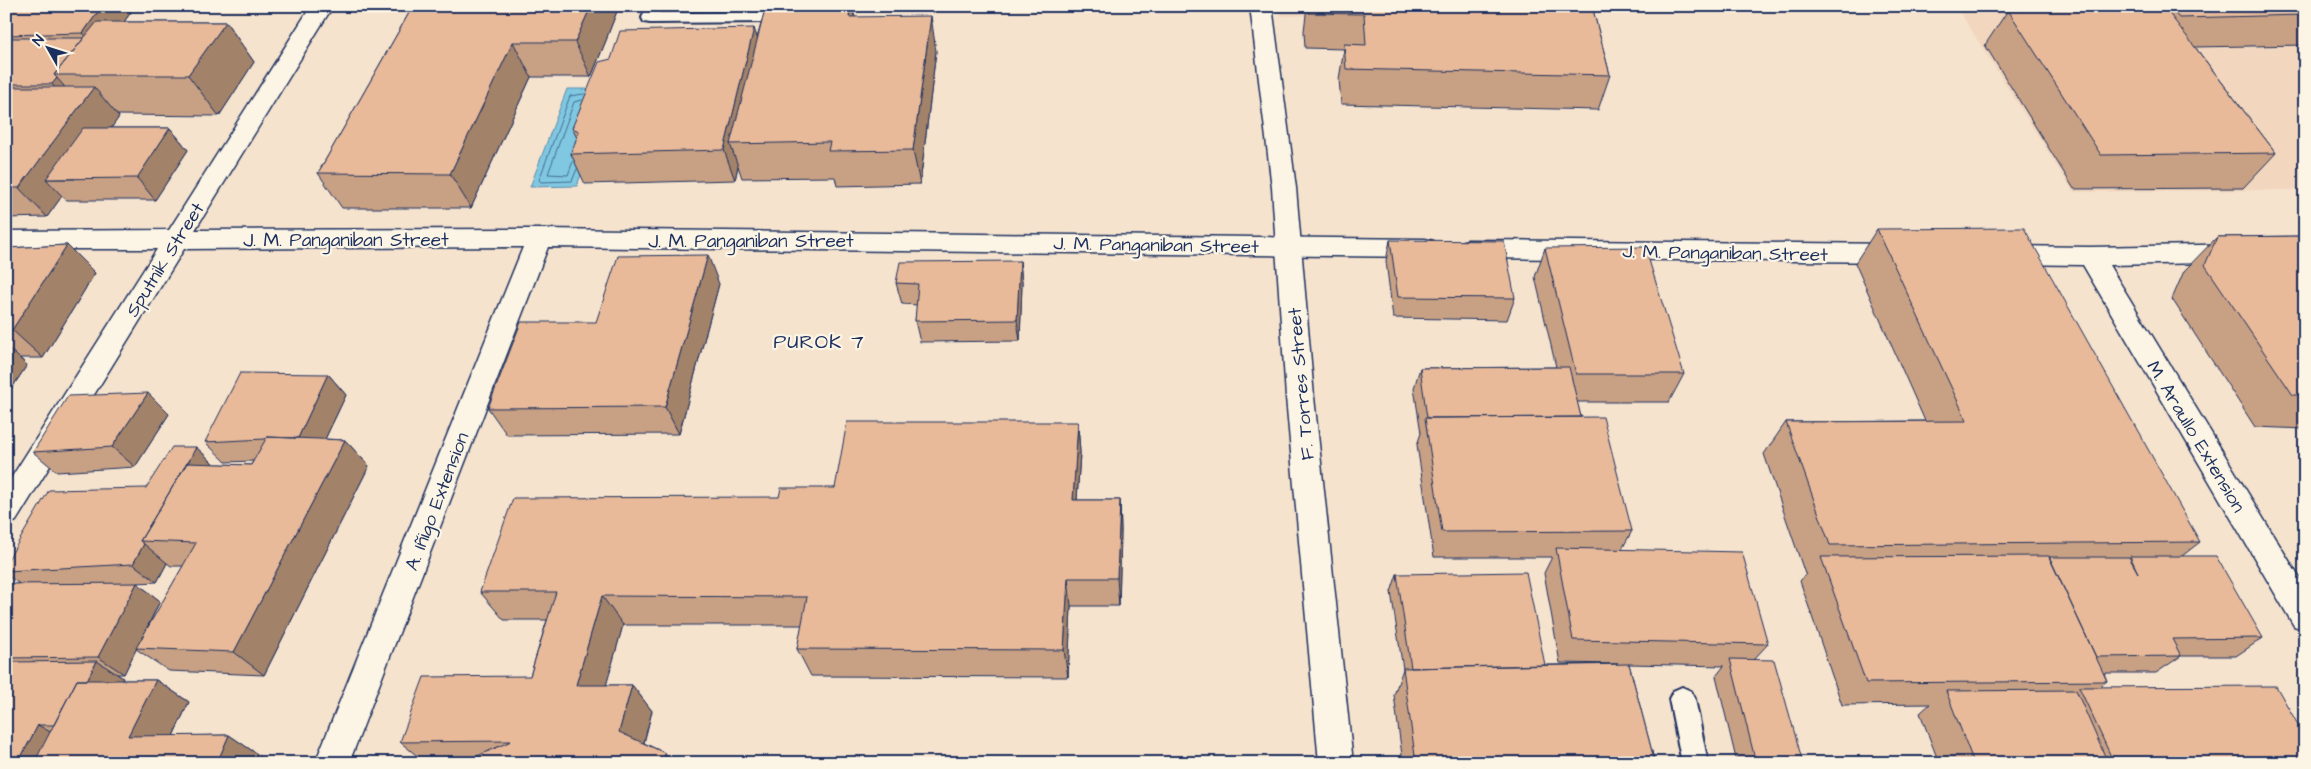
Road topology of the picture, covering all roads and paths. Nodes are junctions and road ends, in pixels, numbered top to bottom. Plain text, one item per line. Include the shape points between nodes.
1 (322, 6) edge
2 (654, 6) edge
3 (775, 6) edge
4 (1262, 6) edge
5 (539, 238) junction
6 (6, 240) edge
7 (176, 240) junction
8 (1289, 247) junction
9 (2305, 252) edge
10 (1922, 254) edge
11 (1981, 254) edge
12 (2090, 256) junction
13 (6, 512) edge
14 (2305, 616) edge
15 (1682, 699) dead end
16 (332, 763) edge
17 (1336, 763) edge
18 (1696, 763) edge

1 - 7 street, Sputnik Street
2 - 3 lane via 650,18 772,17
4 - 8 street, F. Torres Street
5 - 7 street, J. M. Panganiban Street
5 - 8 street, J. M. Panganiban Street
5 - 16 street, A. Iñigo Extension
6 - 7 street, J. M. Panganiban Street
7 - 13 street, Sputnik Street
8 - 10 street, J. M. Panganiban Street
8 - 17 street, F. Torres Street via 1301,407
9 - 12 street
11 - 12 street
12 - 14 street, M. Araullo Extension
15 - 18 lane

